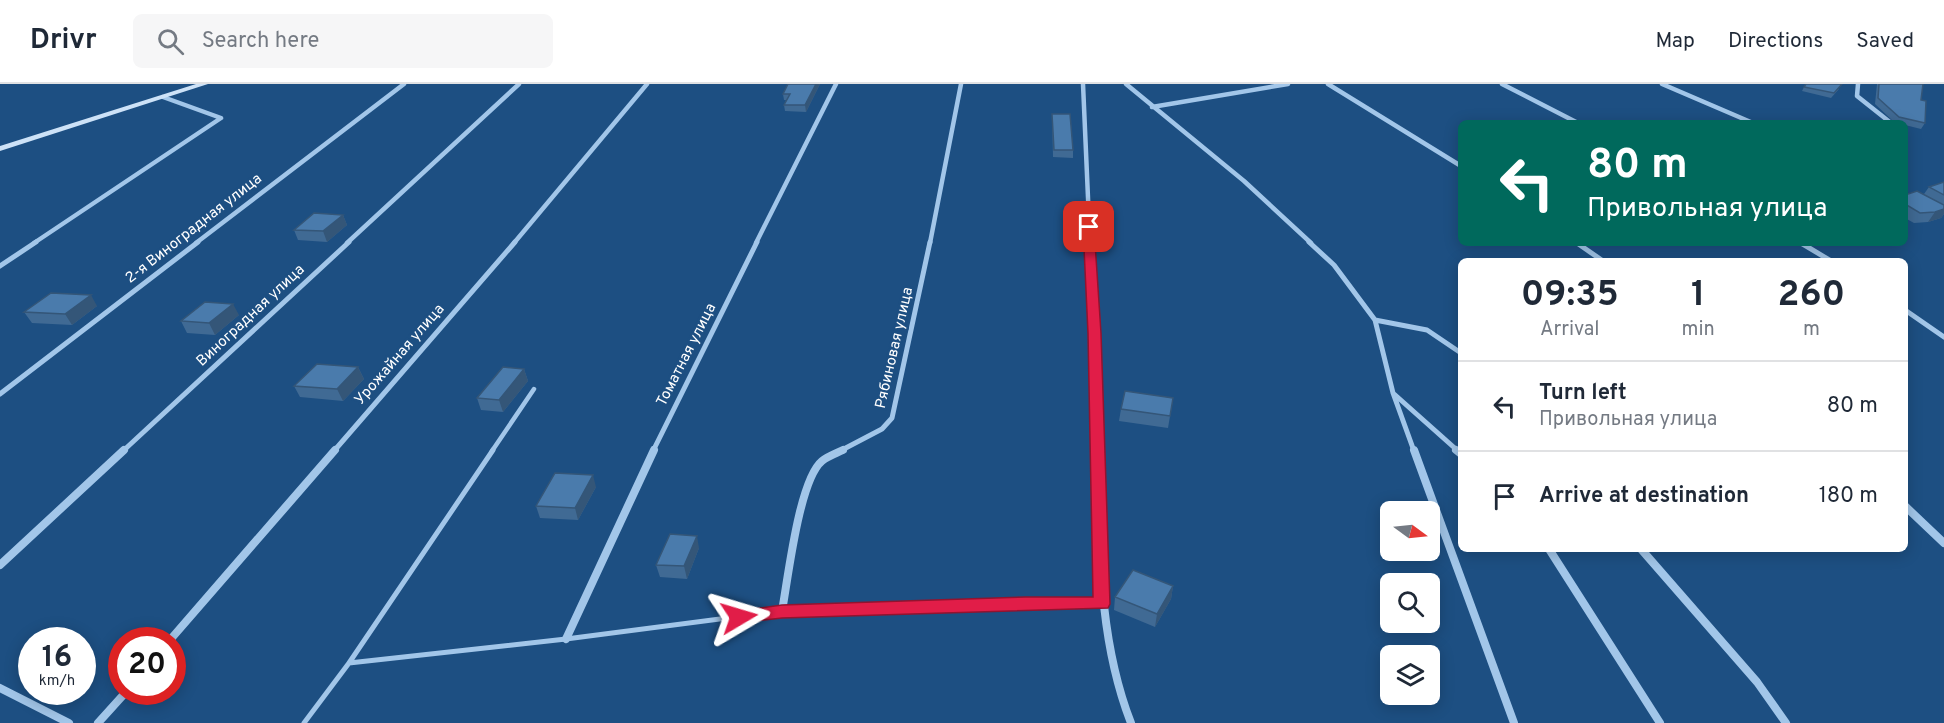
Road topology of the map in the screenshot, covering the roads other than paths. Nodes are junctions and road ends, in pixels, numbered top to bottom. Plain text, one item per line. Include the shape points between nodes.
1 (204, 84) edge
2 (404, 84) edge
3 (519, 84) edge
4 (647, 84) edge
5 (836, 84) edge
6 (961, 84) edge
7 (1083, 84) edge
8 (1126, 84) edge
9 (1284, 84) edge
10 (1328, 84) edge
11 (1502, 84) edge
12 (1662, 84) edge
13 (1858, 84) edge
14 (163, 97) junction
15 (1152, 107) junction
16 (1572, 120) edge
17 (1746, 120) edge
18 (1887, 120) edge
19 (0, 149) edge
20 (1458, 164) edge
21 (1581, 246) edge
22 (1806, 246) edge
23 (1599, 258) edge
24 (1826, 258) edge
25 (0, 266) edge
26 (1908, 312) edge
27 (1375, 320) junction
28 (1944, 337) edge
29 (1458, 351) edge
30 (534, 389) dead end
31 (1393, 393) junction
32 (0, 394) edge
33 (1458, 451) edge
34 (1908, 509) edge
35 (1944, 543) edge
36 (1551, 552) edge
37 (1644, 552) edge
38 (0, 565) edge
39 (1102, 604) junction
40 (782, 611) junction
41 (181, 627) edge
42 (566, 639) junction
43 (349, 663) junction
44 (0, 688) edge
45 (114, 705) edge
46 (69, 723) edge
47 (98, 723) edge
48 (304, 723) edge
49 (1131, 723) edge
50 (1514, 723) edge
51 (1660, 723) edge
52 (1786, 723) edge

1 - 14 main road
2 - 32 street, 2-я Виноградная улица
3 - 38 street, Виноградная улица
4 - 41 street, Урожайная улица via 478,286
5 - 42 street, Томатная улица via 658,439
6 - 40 street, Рябиновая улица via 892,418 882,429 822,461 811,476
7 - 39 street
8 - 15 street
9 - 15 street
10 - 20 street
11 - 16 street
12 - 17 street
13 - 18 street via 1857,96
14 - 19 main road
14 - 25 street via 221,118
15 - 27 street via 1244,181 1334,265
21 - 23 street
22 - 24 street
26 - 28 street
27 - 29 street via 1428,330
27 - 31 street
30 - 43 lane
31 - 33 street
31 - 50 street
34 - 35 street
36 - 51 street
37 - 52 street via 1757,682
39 - 40 lane
39 - 49 street via 1122,700
40 - 42 lane
42 - 43 lane
43 - 48 lane
44 - 46 street
45 - 47 street

